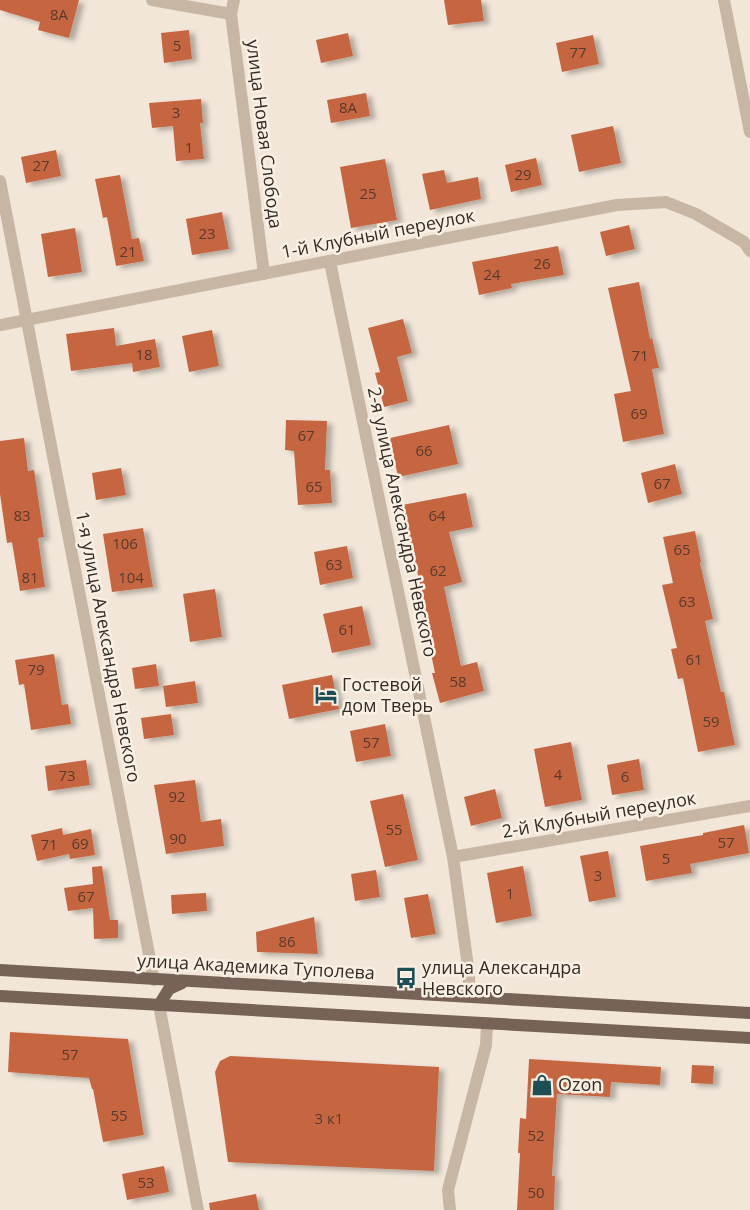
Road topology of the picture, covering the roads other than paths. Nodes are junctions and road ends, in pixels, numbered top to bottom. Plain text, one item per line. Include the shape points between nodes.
1 (152, 0) edge
2 (234, 0) edge
3 (724, 0) edge
4 (231, 14) junction
5 (750, 132) edge
6 (0, 180) edge
7 (750, 251) edge
8 (330, 262) junction
9 (264, 274) junction
10 (27, 321) junction
11 (0, 325) edge
12 (750, 806) edge
13 (453, 857) junction
14 (0, 970) edge
15 (154, 980) junction
16 (187, 981) junction
17 (0, 996) edge
18 (469, 996) junction
19 (159, 1005) junction
20 (750, 1013) edge
21 (487, 1022) junction
22 (750, 1038) edge
23 (198, 1210) edge
24 (450, 1210) edge

1 - 4 street
2 - 4 street, улица Новая Слобода
3 - 5 street
4 - 9 street, улица Новая Слобода
6 - 10 street, 1-я улица Александра Невского
7 - 8 street, 1-й Клубный переулок via 744,242 696,214 666,202 617,206
8 - 9 street, 1-й Клубный переулок
8 - 13 street, 2-я улица Александра Невского
9 - 10 street, 1-й Клубный переулок
10 - 11 street, 1-й Клубный переулок
10 - 15 street, 1-я улица Александра Невского
12 - 13 street, 2-й Клубный переулок
13 - 18 street, 2-я улица Александра Невского via 469,974
14 - 15 main road, улица Академика Туполева
15 - 16 main road, улица Академика Туполева
16 - 18 main road, улица Академика Туполева
16 - 19 main road via 169,989
17 - 19 main road
18 - 20 main road, улица Академика Туполева
19 - 21 main road
19 - 23 street
21 - 22 main road
21 - 24 street via 486,1045 448,1190

